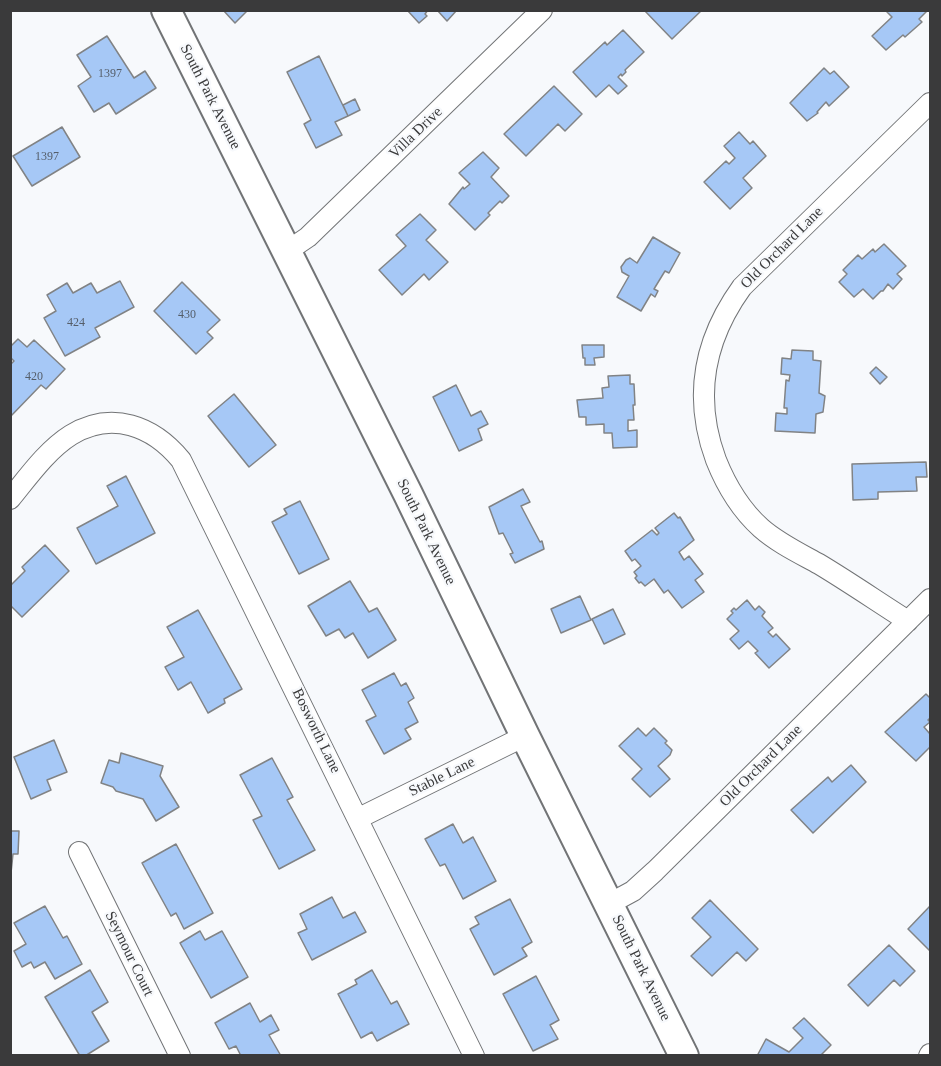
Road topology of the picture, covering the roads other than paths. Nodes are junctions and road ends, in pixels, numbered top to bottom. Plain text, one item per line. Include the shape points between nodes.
1 (166, 10) edge
2 (542, 10) edge
3 (930, 103) edge
4 (286, 252) junction
5 (10, 499) edge
6 (930, 599) edge
7 (908, 621) junction
8 (525, 736) junction
9 (359, 818) junction
10 (78, 852) dead end
11 (609, 904) junction
12 (180, 1056) edge
13 (474, 1056) edge
14 (684, 1056) edge

1 - 4 main road, South Park Avenue
2 - 4 street, Villa Drive via 308,237
3 - 7 street, Old Orchard Lane via 742,287 715,336 703,388 705,422 722,475 760,527
4 - 8 main road, South Park Avenue
5 - 9 street, Bosworth Lane via 57,445 85,428 105,423 135,426 168,444 181,460
6 - 7 street, Old Orchard Lane
7 - 11 street, Old Orchard Lane via 655,871 633,891
8 - 9 street, Stable Lane
8 - 11 main road, South Park Avenue
9 - 13 street, Bosworth Lane
10 - 12 street, Seymour Court
11 - 14 main road, South Park Avenue

